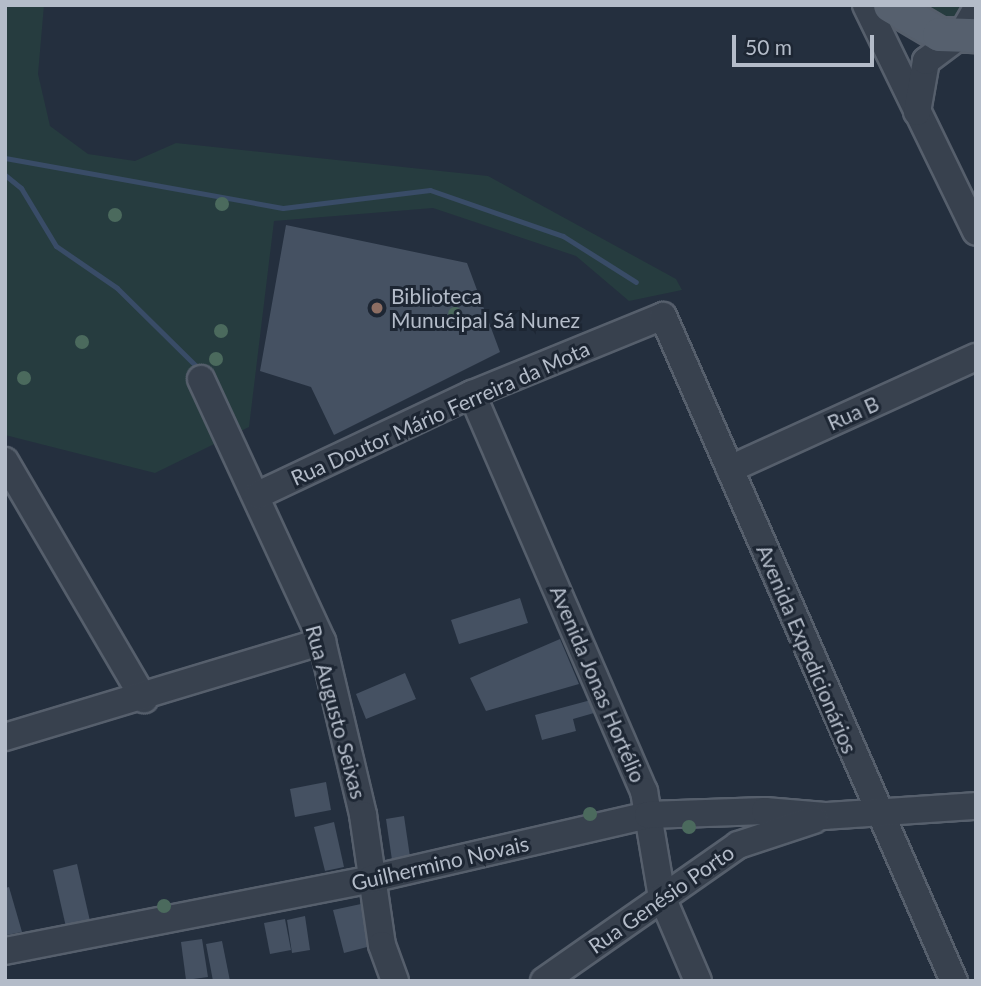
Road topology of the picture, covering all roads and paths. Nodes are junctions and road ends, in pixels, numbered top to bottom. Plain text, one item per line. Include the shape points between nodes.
1 (866, 5) edge
2 (890, 5) edge
3 (971, 26) edge
4 (916, 112) junction
5 (976, 232) edge
6 (663, 316) joint
7 (976, 357) edge
8 (201, 379) dead end
9 (472, 394) junction
10 (5, 461) edge
11 (730, 469) junction
12 (258, 495) junction
13 (322, 640) junction
14 (144, 699) junction
15 (5, 737) edge
16 (976, 806) edge
17 (878, 814) junction
18 (648, 815) junction
19 (825, 816) junction
20 (372, 879) junction
21 (662, 897) junction
22 (5, 951) edge
23 (395, 981) edge
24 (544, 981) edge
25 (698, 981) edge
26 (954, 981) edge

1 - 4 street
2 - 3 main road via 939,34
3 - 4 street via 926,61
4 - 5 street
6 - 9 street, Rua Doutor Mário Ferreira da Mota
6 - 11 street, Avenida Expedicionários
7 - 11 street, Rua B
8 - 12 street, Rua Augusto Seixas
9 - 12 street, Rua Doutor Mário Ferreira da Mota
9 - 18 street, Avenida Jonas Hortélio via 644,791
10 - 14 street
11 - 17 street, Avenida Expedicionários
12 - 13 street, Rua Augusto Seixas
13 - 14 street
13 - 20 street, Rua Augusto Seixas
14 - 15 street
16 - 17 street, Guilhermino Novais
17 - 19 street, Guilhermino Novais
17 - 26 street, Avenida Expedicionários
18 - 19 street, Guilhermino Novais via 754,810
18 - 20 street, Guilhermino Novais
18 - 21 street, Avenida Jonas Hortélio
19 - 21 street, Rua Genésio Porto via 738,845
20 - 22 street, Guilhermino Novais
20 - 23 street, Rua Augusto Seixas via 382,945
21 - 24 street, Rua Genésio Porto
21 - 25 street, Avenida Jonas Hortélio

